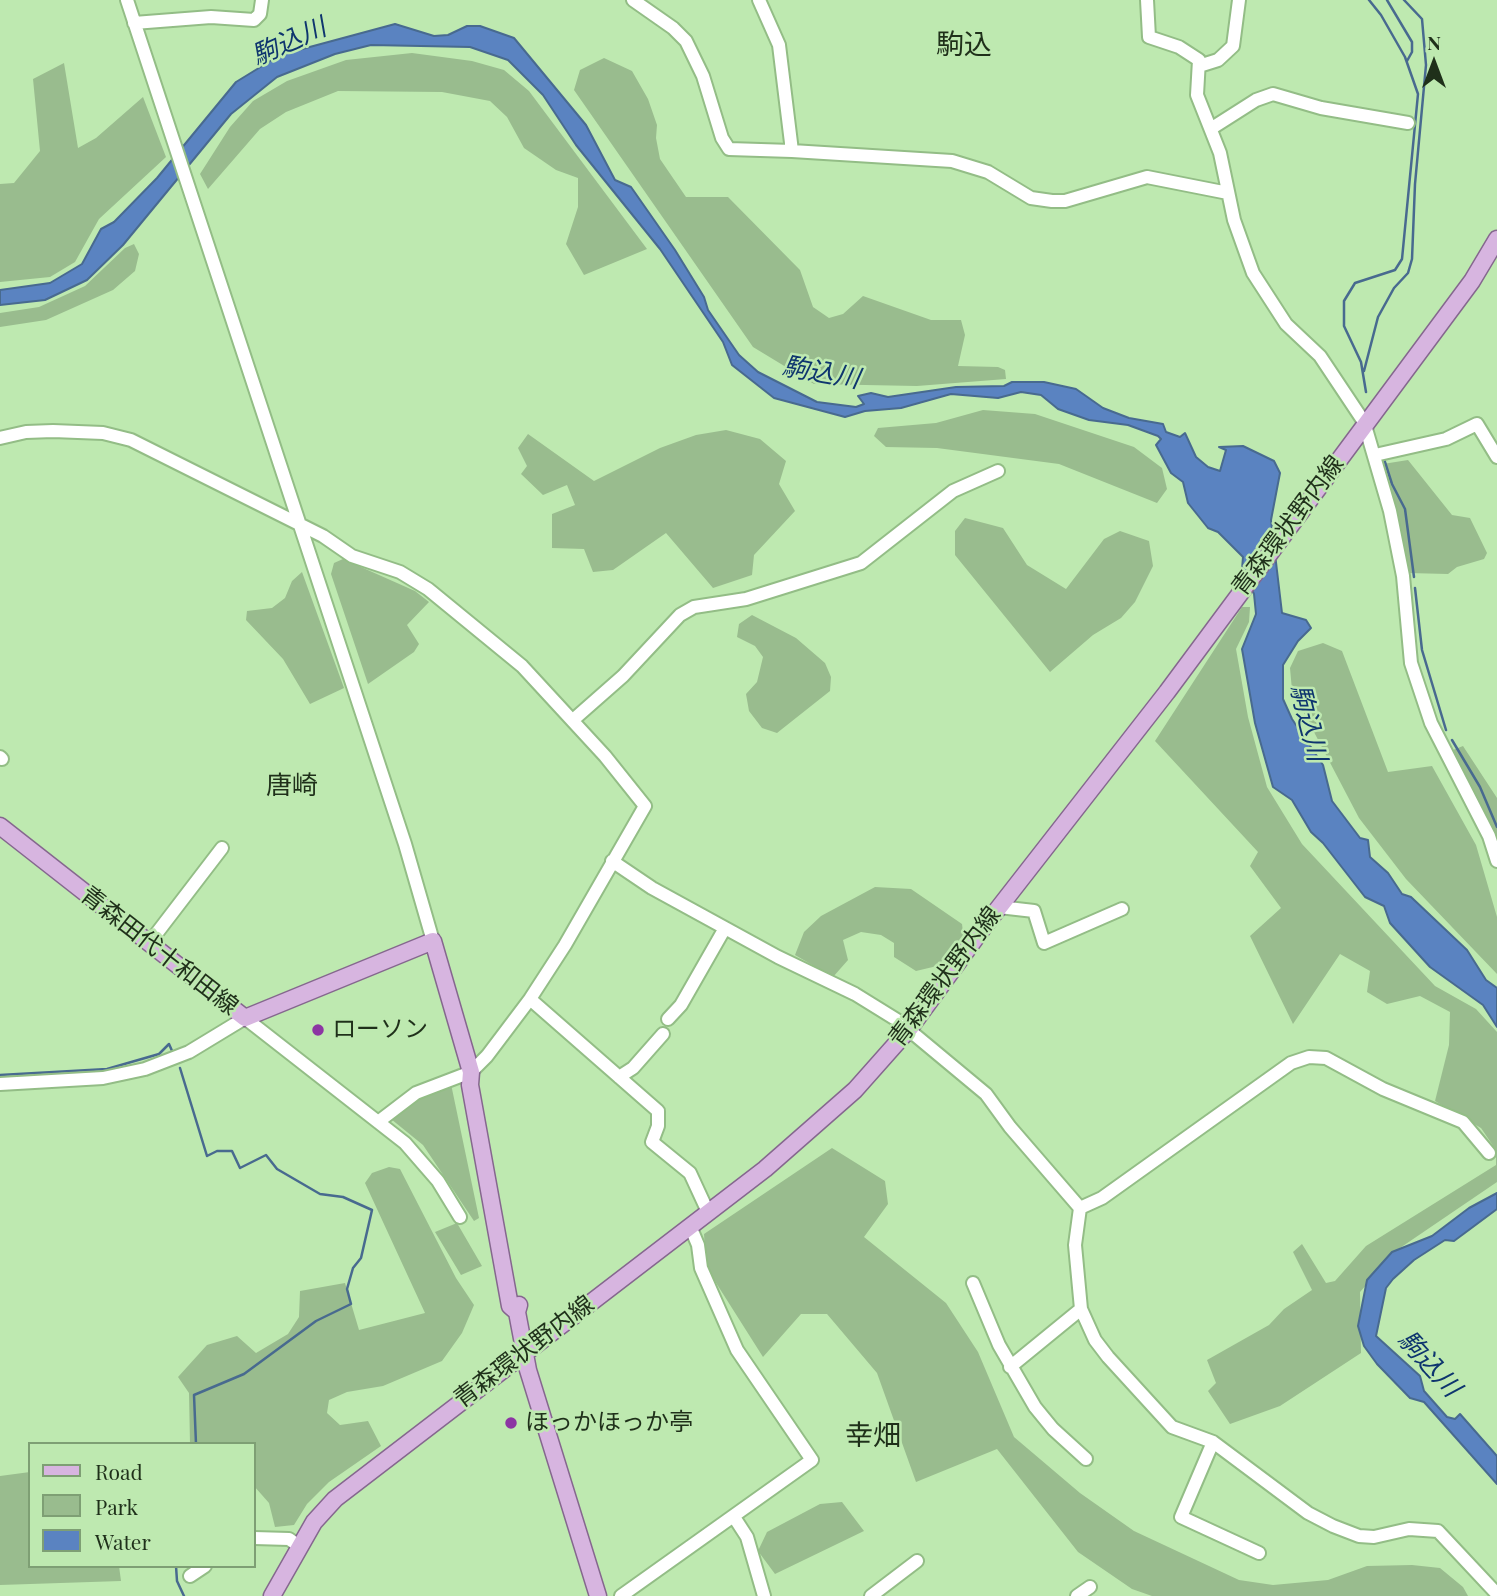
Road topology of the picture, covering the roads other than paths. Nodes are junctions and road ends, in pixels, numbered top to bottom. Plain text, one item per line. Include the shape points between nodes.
1 (127, 0) edge
2 (262, 0) edge
3 (634, 0) edge
4 (759, 0) edge
5 (1147, 0) edge
6 (1239, 0) edge
7 (134, 23) junction
8 (1199, 66) junction
9 (1408, 123) dead end
10 (1212, 128) junction
11 (792, 151) junction
12 (1228, 193) junction
13 (1497, 239) edge
14 (1364, 422) junction
15 (0, 438) edge
16 (1375, 455) junction
17 (1497, 457) edge
18 (998, 471) dead end
19 (300, 527) junction
20 (573, 720) junction
21 (0, 826) edge
22 (222, 848) dead end
23 (612, 861) junction
24 (1497, 861) edge
25 (999, 907) junction
26 (1122, 909) dead end
27 (725, 928) junction
28 (433, 941) junction
29 (149, 943) junction
30 (530, 999) junction
31 (245, 1018) junction
32 (668, 1019) dead end
33 (910, 1028) junction
34 (663, 1034) dead end
35 (471, 1074) junction
36 (619, 1077) junction
37 (0, 1084) edge
38 (377, 1122) junction
39 (1489, 1153) dead end
40 (1080, 1208) junction
41 (708, 1212) junction
42 (460, 1217) dead end
43 (690, 1226) junction
44 (973, 1283) dead end
45 (1081, 1309) junction
46 (524, 1352) junction
47 (1010, 1367) junction
48 (1213, 1441) junction
49 (1086, 1459) dead end
50 (734, 1517) junction
51 (256, 1538) edge
52 (299, 1546) junction
53 (1259, 1553) dead end
54 (917, 1561) dead end
55 (202, 1568) edge
56 (190, 1576) dead end
57 (1090, 1587) dead end
58 (1497, 1594) edge
59 (272, 1596) edge
60 (598, 1596) edge
61 (621, 1596) edge
62 (764, 1596) edge
63 (871, 1596) edge
64 (1077, 1596) edge

1 - 7 street
2 - 7 street via 259,18 254,20 211,17
3 - 11 street via 686,41 729,149
4 - 11 street via 779,45
5 - 8 street via 1149,37 1195,55
6 - 8 street via 1233,46 1218,60
7 - 19 street
8 - 10 street via 1197,94
9 - 10 street via 1321,108 1273,94
10 - 12 street
11 - 12 street via 952,160 988,172 1031,198 1052,201 1147,177
12 - 14 street via 1253,274 1286,324 1320,356
13 - 14 main road, 青森環状野内線 via 1472,281
14 - 16 street
14 - 25 main road, 青森環状野内線 via 1167,692
15 - 19 street via 52,431 103,433 131,440
16 - 17 street via 1446,439 1476,424
16 - 24 street via 1403,576 1411,663 1431,723 1489,836
18 - 20 street via 953,491 861,563 746,599 694,607 680,615 623,676
19 - 20 street via 428,589 522,666
19 - 28 street
20 - 23 street via 645,806
21 - 29 main road, 青森田代十和田線
22 - 29 street
23 - 27 street
23 - 30 street
25 - 26 street via 1034,911 1044,943
25 - 33 main road, 青森環状野内線
27 - 32 street via 681,1005
27 - 33 street via 855,994
28 - 31 main road, 青森田代十和田線
28 - 35 main road
29 - 31 main road, 青森田代十和田線
30 - 35 street
30 - 36 street
31 - 37 street via 189,1052 145,1069 103,1078
31 - 38 street
33 - 40 street via 986,1094
33 - 41 main road, 青森環状野内線 via 829,1113
34 - 36 street
35 - 38 street via 421,1090
35 - 46 main road via 477,1083 505,1219
36 - 41 street via 658,1111 659,1126 652,1142 690,1173
38 - 42 street via 423,1163
39 - 40 street via 1463,1122 1382,1089 1326,1058 1309,1057 1290,1063 1102,1198
40 - 45 street via 1075,1245
41 - 43 main road, 青森環状野内線
43 - 46 main road, 青森環状野内線
43 - 50 street via 701,1268 737,1350 812,1460
44 - 47 street
45 - 47 street
45 - 48 street via 1095,1340 1140,1395 1172,1427
46 - 52 main road, 青森環状野内線 via 335,1499
46 - 60 main road
47 - 49 street via 1053,1429
48 - 53 street via 1181,1517
48 - 58 street via 1308,1513 1334,1526 1374,1537 1409,1529 1438,1531
50 - 61 street
50 - 62 street via 747,1537
51 - 52 street via 289,1539
52 - 59 main road, 青森環状野内線
54 - 63 street
55 - 56 street
57 - 64 street

